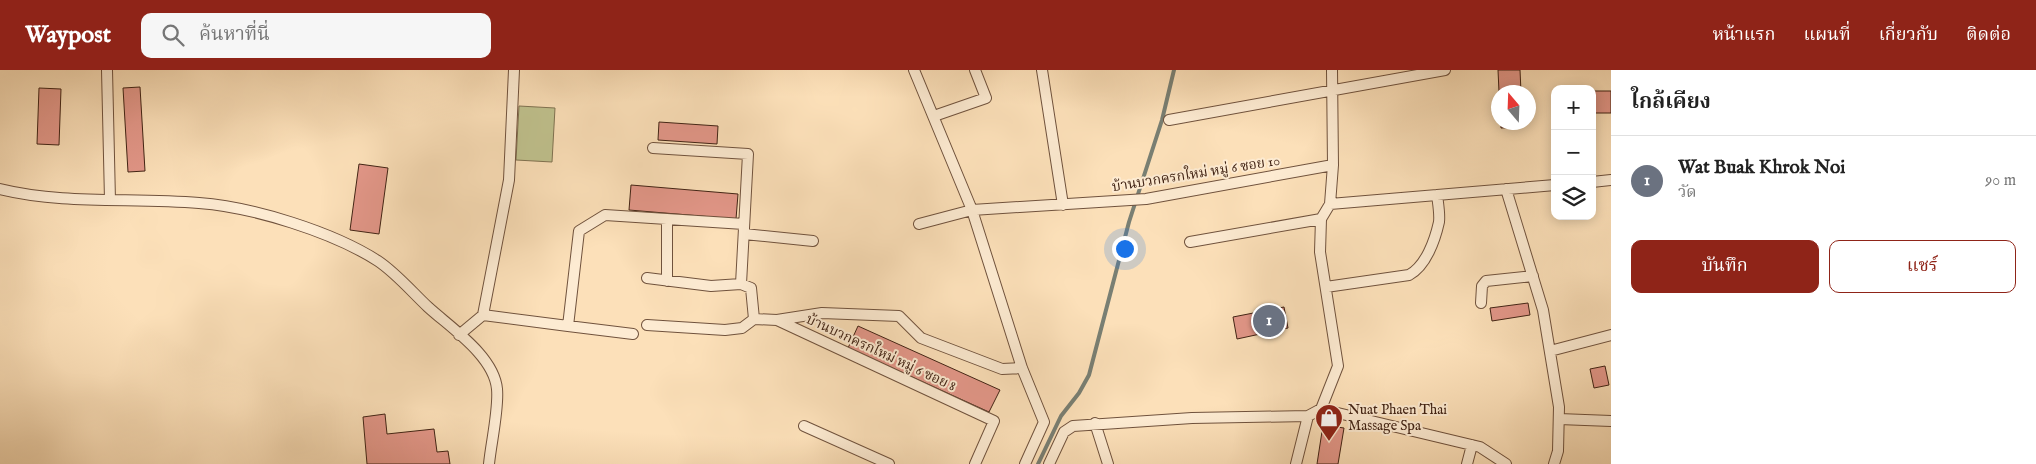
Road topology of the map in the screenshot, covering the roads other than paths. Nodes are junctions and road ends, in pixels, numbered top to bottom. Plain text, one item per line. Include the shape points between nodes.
1 (107, 70) edge
2 (514, 70) edge
3 (914, 70) edge
4 (975, 70) edge
5 (1042, 70) edge
6 (1332, 70) edge
7 (1446, 70) edge
8 (1332, 92) junction
9 (934, 116) junction
10 (1169, 120) dead end
11 (653, 148) dead end
12 (1333, 165) junction
13 (1611, 180) edge
14 (1596, 182) edge
15 (1551, 185) edge
16 (1506, 188) junction
17 (0, 189) edge
18 (1437, 195) junction
19 (110, 200) junction
20 (1330, 204) junction
21 (1063, 205) junction
22 (972, 210) junction
23 (667, 219) junction
24 (1321, 219) junction
25 (919, 224) dead end
26 (744, 229) junction
27 (812, 242) dead end
28 (1190, 242) dead end
29 (1533, 276) junction
30 (647, 278) dead end
31 (667, 281) junction
32 (741, 284) junction
33 (1326, 287) junction
34 (1481, 303) dead end
35 (483, 315) junction
36 (754, 319) junction
37 (777, 320) junction
38 (647, 325) dead end
39 (568, 326) junction
40 (633, 334) dead end
41 (459, 335) junction
42 (1611, 335) edge
43 (1550, 351) junction
44 (1022, 368) junction
45 (1321, 409) junction
46 (1308, 416) junction
47 (1559, 419) junction
48 (1611, 421) edge
49 (1095, 423) junction
50 (804, 426) dead end
51 (1472, 445) junction
52 (489, 464) edge
53 (889, 464) edge
54 (975, 464) edge
55 (1025, 464) edge
56 (1049, 464) edge
57 (1108, 464) edge
58 (1296, 464) edge
59 (1468, 464) edge
60 (1506, 464) edge
61 (1554, 464) edge

1 - 19 street
2 - 35 street via 509,180
3 - 9 street
4 - 9 street via 986,98
5 - 21 street
6 - 8 street
7 - 8 street
8 - 10 street
8 - 12 street
9 - 22 street
11 - 26 street via 748,154
12 - 20 street
12 - 21 street, บ้านบวกครกใหม่ หมู่ 6 ซอย 10 via 1151,198
13 - 14 street
15 - 16 street
16 - 18 street
16 - 29 street
17 - 19 street via 40,197
18 - 20 street
18 - 33 street via 1439,221 1418,270 1409,275
19 - 41 street via 200,203 255,212 322,234 379,262
20 - 24 street
21 - 22 street, บ้านบวกครกใหม่ หมู่ 6 ซอย 10
22 - 25 street, บ้านบวกครกใหม่ หมู่ 6 ซอย 10
22 - 44 street
23 - 26 street
23 - 31 street
23 - 39 street via 605,216 579,231
24 - 28 street
24 - 33 street via 1320,252
26 - 27 street
26 - 32 street
29 - 34 street via 1486,281 1482,286
29 - 43 street
30 - 31 street
31 - 32 street via 711,286
32 - 36 street via 752,288
33 - 45 street via 1338,366
35 - 39 street
35 - 41 street
36 - 37 street, บ้านบวกครกใหม่ หมู่ 6 ซอย 8
36 - 38 street via 742,328 725,330
37 - 44 street via 822,313 899,316 921,338 1002,369
37 - 54 street, บ้านบวกครกใหม่ หมู่ 6 ซอย 8 via 994,421
39 - 40 street
41 - 52 street via 487,362 495,378 497,390
42 - 43 street
43 - 47 street
44 - 55 street via 1044,422
45 - 46 street
45 - 51 street
46 - 49 street
46 - 58 street
47 - 48 street
47 - 61 street
49 - 56 street via 1073,426 1064,432
49 - 57 street
50 - 53 street
51 - 59 street
51 - 60 street

